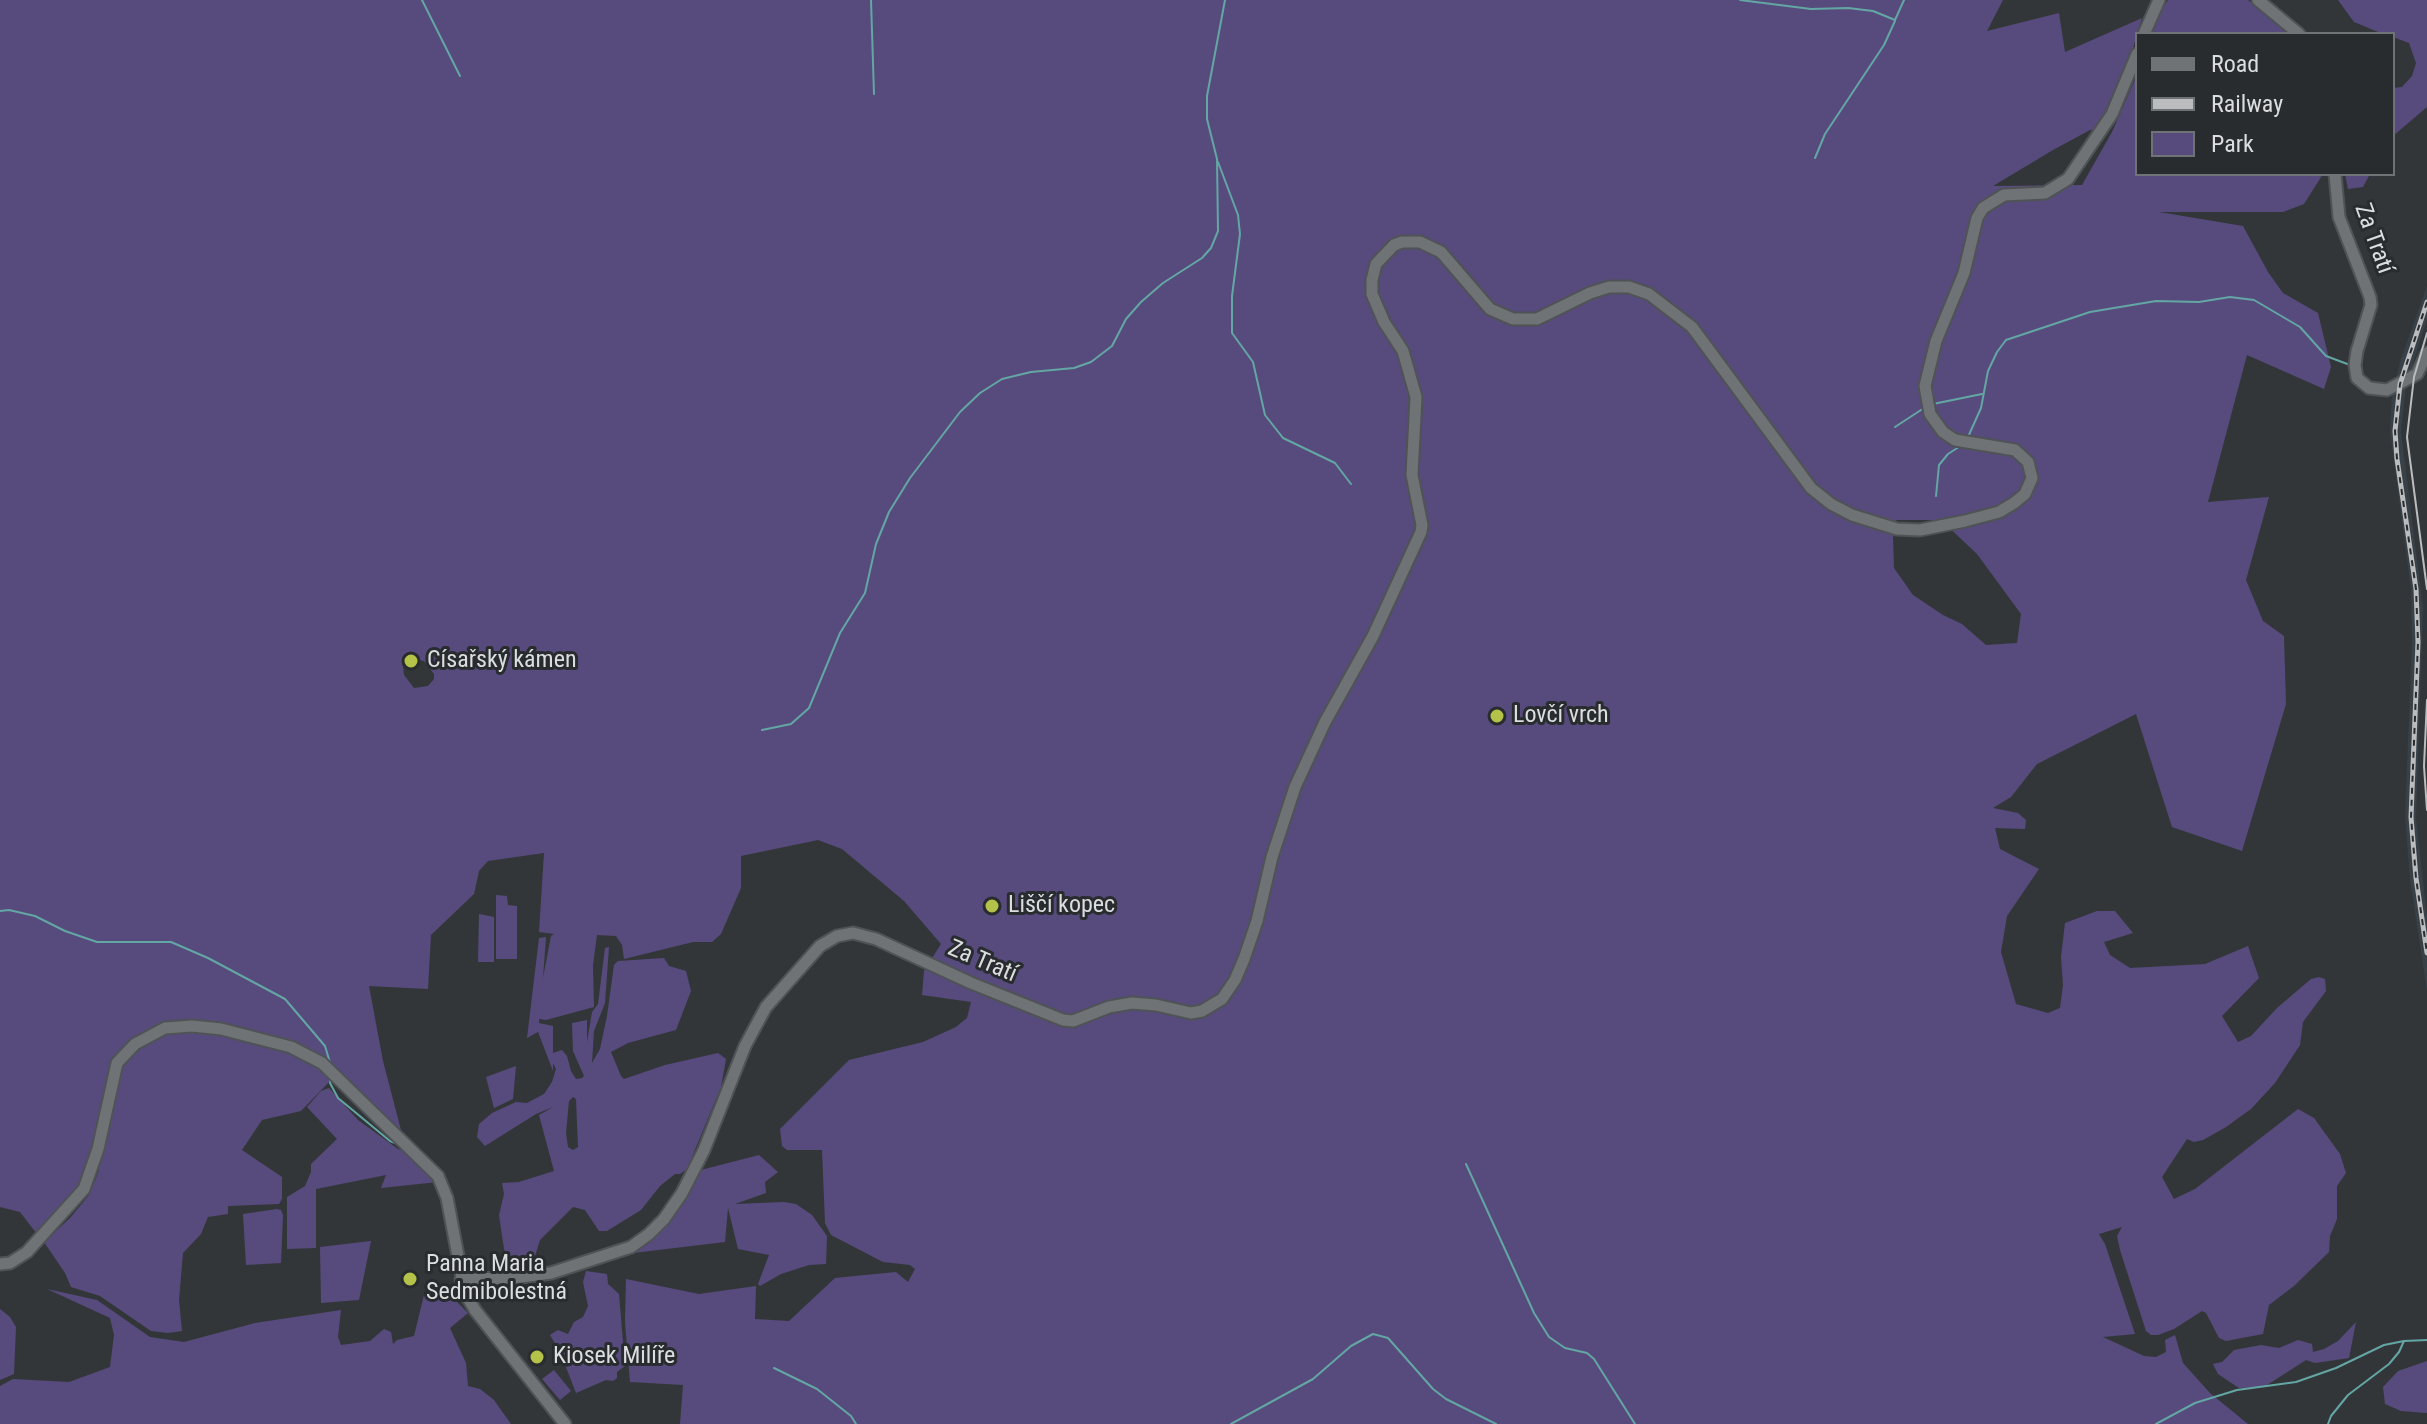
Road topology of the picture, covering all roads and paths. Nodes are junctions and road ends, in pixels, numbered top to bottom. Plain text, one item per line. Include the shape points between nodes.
1 (2159, 0) edge
2 (2258, 0) edge
3 (2145, 32) edge
4 (2297, 32) edge
5 (2135, 59) edge
6 (2335, 176) edge
7 (2427, 353) edge
8 (1, 1264) edge
9 (461, 1279) junction
10 (565, 1424) edge

1 - 3 street
2 - 4 street
5 - 9 street, Za Tratí via 2112,114 2068,179 2045,193 2000,196 1985,205 1936,341 1925,386 1930,414 1955,440 2015,450 2028,462 2032,478 2014,503 1936,528 1897,529 1852,515 1821,497 1692,327 1641,290 1609,287 1537,319 1513,319 1490,309 1441,252 1430,245 1402,242 1376,264 1372,294 1403,351 1416,397 1412,475 1422,525 1373,636 1295,787 1254,930 1222,999 1191,1013 1132,1003 1073,1021 971,983 876,939 853,933 830,939 797,970 757,1022 692,1174 664,1219 642,1241 551,1273
6 - 7 street, Za Tratí via 2339,217 2371,305 2357,351 2360,381 2387,390 2417,374
8 - 9 street via 27,1252 84,1189 117,1063 124,1054 157,1031 192,1026 291,1047 322,1063 438,1176
9 - 10 street via 475,1310

